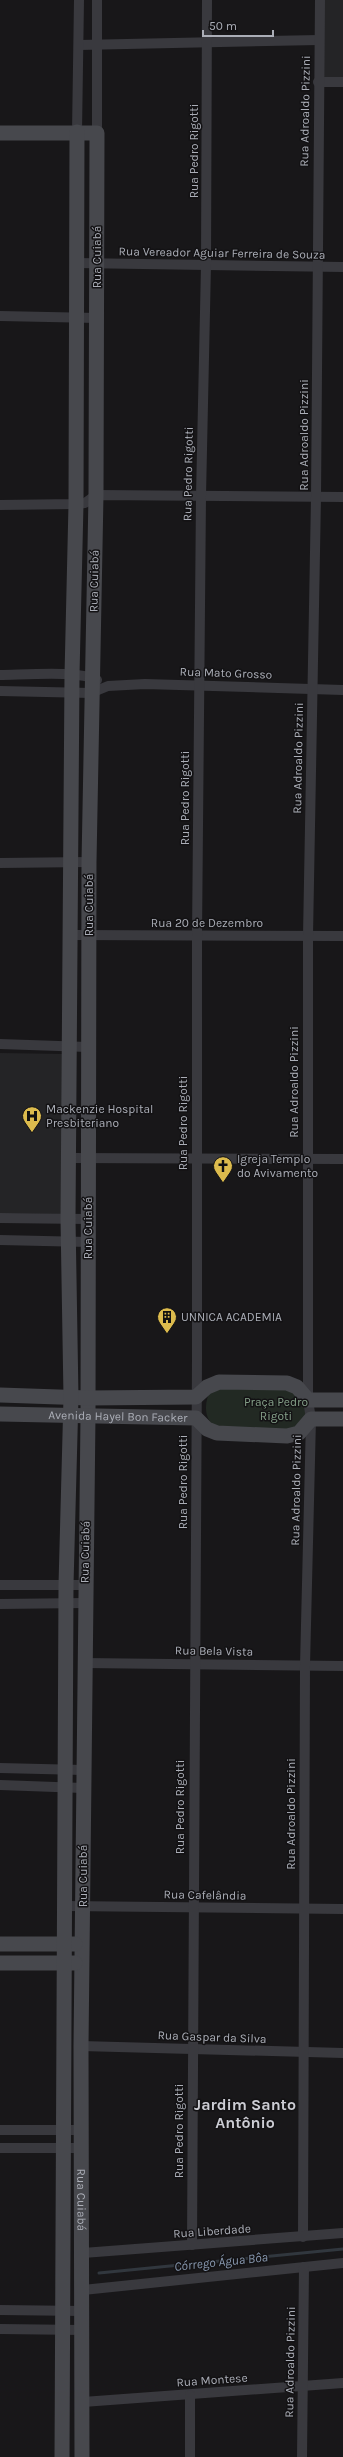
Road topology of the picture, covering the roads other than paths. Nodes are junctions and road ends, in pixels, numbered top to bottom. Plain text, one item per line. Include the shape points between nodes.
1 (79, 0) edge
2 (97, 0) edge
3 (207, 0) edge
4 (320, 0) edge
5 (319, 40) junction
6 (207, 44) junction
7 (79, 46) junction
8 (98, 46) junction
9 (318, 82) junction
10 (343, 82) edge
11 (77, 132) junction
12 (97, 132) junction
13 (0, 133) edge
14 (77, 263) junction
15 (97, 264) junction
16 (206, 265) junction
17 (317, 267) junction
18 (343, 267) edge
19 (0, 316) edge
20 (77, 317) junction
21 (96, 318) junction
22 (96, 495) junction
23 (201, 496) junction
24 (316, 497) junction
25 (343, 497) edge
26 (76, 504) junction
27 (0, 505) edge
28 (0, 675) edge
29 (72, 675) junction
30 (92, 676) junction
31 (108, 686) junction
32 (199, 686) junction
33 (312, 689) junction
34 (343, 690) edge
35 (0, 691) edge
36 (71, 692) junction
37 (91, 692) junction
38 (71, 862) junction
39 (89, 862) junction
40 (0, 863) edge
41 (71, 935) junction
42 (89, 935) junction
43 (197, 936) junction
44 (308, 936) junction
45 (343, 936) edge
46 (0, 1044) edge
47 (70, 1046) junction
48 (88, 1047) junction
49 (70, 1158) junction
50 (88, 1158) junction
51 (196, 1158) junction
52 (307, 1159) junction
53 (343, 1159) edge
54 (0, 1218) edge
55 (68, 1219) junction
56 (87, 1219) junction
57 (0, 1240) edge
58 (69, 1241) junction
59 (88, 1242) junction
60 (70, 1286) junction
61 (88, 1286) junction
62 (0, 1395) edge
63 (71, 1397) junction
64 (196, 1397) junction
65 (88, 1398) junction
66 (308, 1400) junction
67 (343, 1400) edge
68 (0, 1414) edge
69 (70, 1414) junction
70 (88, 1415) junction
71 (196, 1418) junction
72 (311, 1419) junction
73 (343, 1419) edge
74 (0, 1585) edge
75 (66, 1585) junction
76 (85, 1585) junction
77 (0, 1604) edge
78 (67, 1604) junction
79 (84, 1604) junction
80 (84, 1663) junction
81 (194, 1664) junction
82 (305, 1666) junction
83 (343, 1666) edge
84 (0, 1768) edge
85 (66, 1769) junction
86 (83, 1770) junction
87 (0, 1785) edge
88 (66, 1787) junction
89 (83, 1788) junction
90 (66, 1906) junction
91 (83, 1906) junction
92 (193, 1908) junction
93 (304, 1909) junction
94 (343, 1909) edge
95 (0, 1944) edge
96 (65, 1944) junction
97 (82, 1944) junction
98 (0, 1963) edge
99 (66, 1963) junction
100 (83, 1963) junction
101 (81, 2046) junction
102 (192, 2049) junction
103 (303, 2052) junction
104 (343, 2053) edge
105 (0, 2130) edge
106 (64, 2130) junction
107 (82, 2130) junction
108 (0, 2148) edge
109 (64, 2148) junction
110 (82, 2148) junction
111 (343, 2233) edge
112 (303, 2237) junction
113 (192, 2245) junction
114 (83, 2253) junction
115 (343, 2263) edge
116 (304, 2267) junction
117 (83, 2290) junction
118 (0, 2310) edge
119 (63, 2312) junction
120 (83, 2312) junction
121 (0, 2329) edge
122 (64, 2329) junction
123 (82, 2330) junction
124 (343, 2384) edge
125 (302, 2386) junction
126 (190, 2395) junction
127 (83, 2402) junction
128 (62, 2457) edge
129 (82, 2457) edge
130 (190, 2457) edge
131 (302, 2457) edge

1 - 7 street, Rua Cuiabá
2 - 8 street, Rua Cuiabá
3 - 6 street, Rua Pedro Rigotti
4 - 5 street, Rua Adroaldo Pizzini
5 - 6 street
5 - 9 street, Rua Adroaldo Pizzini
6 - 8 street
6 - 16 street, Rua Pedro Rigotti
7 - 8 street
7 - 11 street, Rua Cuiabá
8 - 12 street, Rua Cuiabá
9 - 10 street
9 - 17 street, Rua Adroaldo Pizzini
11 - 12 street
11 - 13 street
11 - 14 street, Rua Cuiabá
12 - 15 street, Rua Cuiabá
14 - 15 street, Rua Vereador Aguiar Ferreira de Souza
14 - 20 street, Rua Cuiabá
15 - 16 street, Rua Vereador Aguiar Ferreira de Souza
15 - 21 street, Rua Cuiabá
16 - 17 street, Rua Vereador Aguiar Ferreira de Souza
16 - 23 street, Rua Pedro Rigotti
17 - 18 street, Rua Vereador Aguiar Ferreira de Souza
17 - 24 street, Rua Adroaldo Pizzini
19 - 20 street
20 - 21 street
20 - 26 street, Rua Cuiabá
21 - 22 street, Rua Cuiabá
22 - 23 street
22 - 26 street via 85,503
22 - 30 street, Rua Cuiabá
23 - 24 street
23 - 32 street, Rua Pedro Rigotti
24 - 25 street
24 - 33 street, Rua Adroaldo Pizzini
26 - 27 street
26 - 29 street, Rua Cuiabá
28 - 29 street
29 - 30 street
29 - 36 street, Rua Cuiabá
30 - 31 street
30 - 37 street, Rua Cuiabá
31 - 32 street, Rua Mato Grosso
31 - 37 street, Rua Mato Grosso
32 - 33 street, Rua Mato Grosso
32 - 43 street, Rua Pedro Rigotti
33 - 34 street, Rua Mato Grosso
33 - 44 street, Rua Adroaldo Pizzini
35 - 36 street, Rua Mato Grosso
36 - 37 street, Rua Mato Grosso
36 - 38 street, Rua Cuiabá
37 - 39 street, Rua Cuiabá
38 - 39 street
38 - 40 street
38 - 41 street, Rua Cuiabá
39 - 42 street, Rua Cuiabá
41 - 42 street, Rua 20 de Dezembro
41 - 47 street, Rua Cuiabá
42 - 43 street, Rua 20 de Dezembro
42 - 48 street, Rua Cuiabá
43 - 44 street, Rua 20 de Dezembro
43 - 51 street, Rua Pedro Rigotti
44 - 45 street, Rua 20 de Dezembro
44 - 52 street, Rua Adroaldo Pizzini
46 - 47 street
47 - 48 street
47 - 49 street, Rua Cuiabá
48 - 50 street, Rua Cuiabá
49 - 50 street
49 - 55 street, Rua Cuiabá
50 - 51 street
50 - 56 street, Rua Cuiabá
51 - 52 street
51 - 64 street, Rua Pedro Rigotti
52 - 53 street
52 - 66 street, Rua Adroaldo Pizzini
54 - 55 street
55 - 56 street
55 - 58 street, Rua Cuiabá
56 - 59 street, Rua Cuiabá
57 - 58 street
58 - 59 street
58 - 60 street, Rua Cuiabá
59 - 61 street, Rua Cuiabá
60 - 61 street
60 - 63 street, Rua Cuiabá
61 - 65 street, Rua Cuiabá
62 - 63 street, Avenida Hayel Bon Facker
63 - 65 street, Avenida Hayel Bon Facker
63 - 69 street, Rua Cuiabá
64 - 65 street, Avenida Hayel Bon Facker
64 - 66 street, Avenida Hayel Bon Facker via 207,1387 219,1382 287,1383 297,1387
64 - 71 street, Rua Pedro Rigotti
65 - 70 street, Rua Cuiabá
66 - 67 street
66 - 72 street, Rua Adroaldo Pizzini
68 - 69 street, Avenida Hayel Bon Facker
69 - 70 street, Avenida Hayel Bon Facker
69 - 75 street, Rua Cuiabá
70 - 71 street, Avenida Hayel Bon Facker
70 - 76 street, Rua Cuiabá
71 - 72 street, Avenida Hayel Bon Facker via 207,1429 217,1433 287,1436 299,1433
71 - 81 street, Rua Pedro Rigotti
72 - 73 street
72 - 82 street, Rua Adroaldo Pizzini
74 - 75 street
75 - 76 street
75 - 78 street, Rua Cuiabá
76 - 79 street, Rua Cuiabá
77 - 78 street
78 - 79 street
78 - 85 street, Rua Cuiabá
79 - 80 street, Rua Cuiabá
80 - 81 street, Rua Bela Vista
80 - 86 street, Rua Cuiabá
81 - 82 street, Rua Bela Vista
81 - 92 street, Rua Pedro Rigotti
82 - 83 street, Rua Bela Vista
82 - 93 street, Rua Adroaldo Pizzini
84 - 85 street
85 - 86 street
85 - 88 street, Rua Cuiabá
86 - 89 street, Rua Cuiabá
87 - 88 street
88 - 89 street
88 - 90 street, Rua Cuiabá
89 - 91 street, Rua Cuiabá
90 - 91 street, Rua Cafelândia
90 - 96 street, Rua Cuiabá
91 - 92 street, Rua Cafelândia
91 - 97 street, Rua Cuiabá
92 - 93 street, Rua Cafelândia
92 - 102 street, Rua Pedro Rigotti
93 - 94 street, Rua Cafelândia
93 - 103 street, Rua Adroaldo Pizzini
95 - 96 street
96 - 97 street
96 - 99 street, Rua Cuiabá
97 - 100 street, Rua Cuiabá
98 - 99 street
99 - 100 street
99 - 106 street, Rua Cuiabá
100 - 101 street, Rua Cuiabá
101 - 102 street, Rua Gaspar da Silva
101 - 107 street, Rua Cuiabá
102 - 103 street, Rua Gaspar da Silva
102 - 113 street, Rua Pedro Rigotti
103 - 104 street, Rua Gaspar da Silva
103 - 112 street, Rua Adroaldo Pizzini
105 - 106 street
106 - 107 street
106 - 109 street, Rua Cuiabá
107 - 110 street, Rua Cuiabá
108 - 109 street
109 - 110 street
109 - 119 street, Rua Cuiabá
110 - 114 street, Rua Cuiabá
111 - 112 street, Rua Liberdade
112 - 113 street, Rua Liberdade
113 - 114 street, Rua Liberdade
114 - 117 street, Rua Cuiabá
115 - 116 street
116 - 117 street
116 - 125 street, Rua Adroaldo Pizzini
117 - 120 street, Rua Cuiabá
118 - 119 street
119 - 120 street
119 - 122 street, Rua Cuiabá
120 - 123 street, Rua Cuiabá
121 - 122 street
122 - 123 street
122 - 128 street, Rua Cuiabá
123 - 127 street, Rua Cuiabá
124 - 125 street, Rua Montese
125 - 126 street, Rua Montese
125 - 131 street, Rua Adroaldo Pizzini
126 - 127 street, Rua Montese
126 - 130 street
127 - 129 street, Rua Cuiabá

